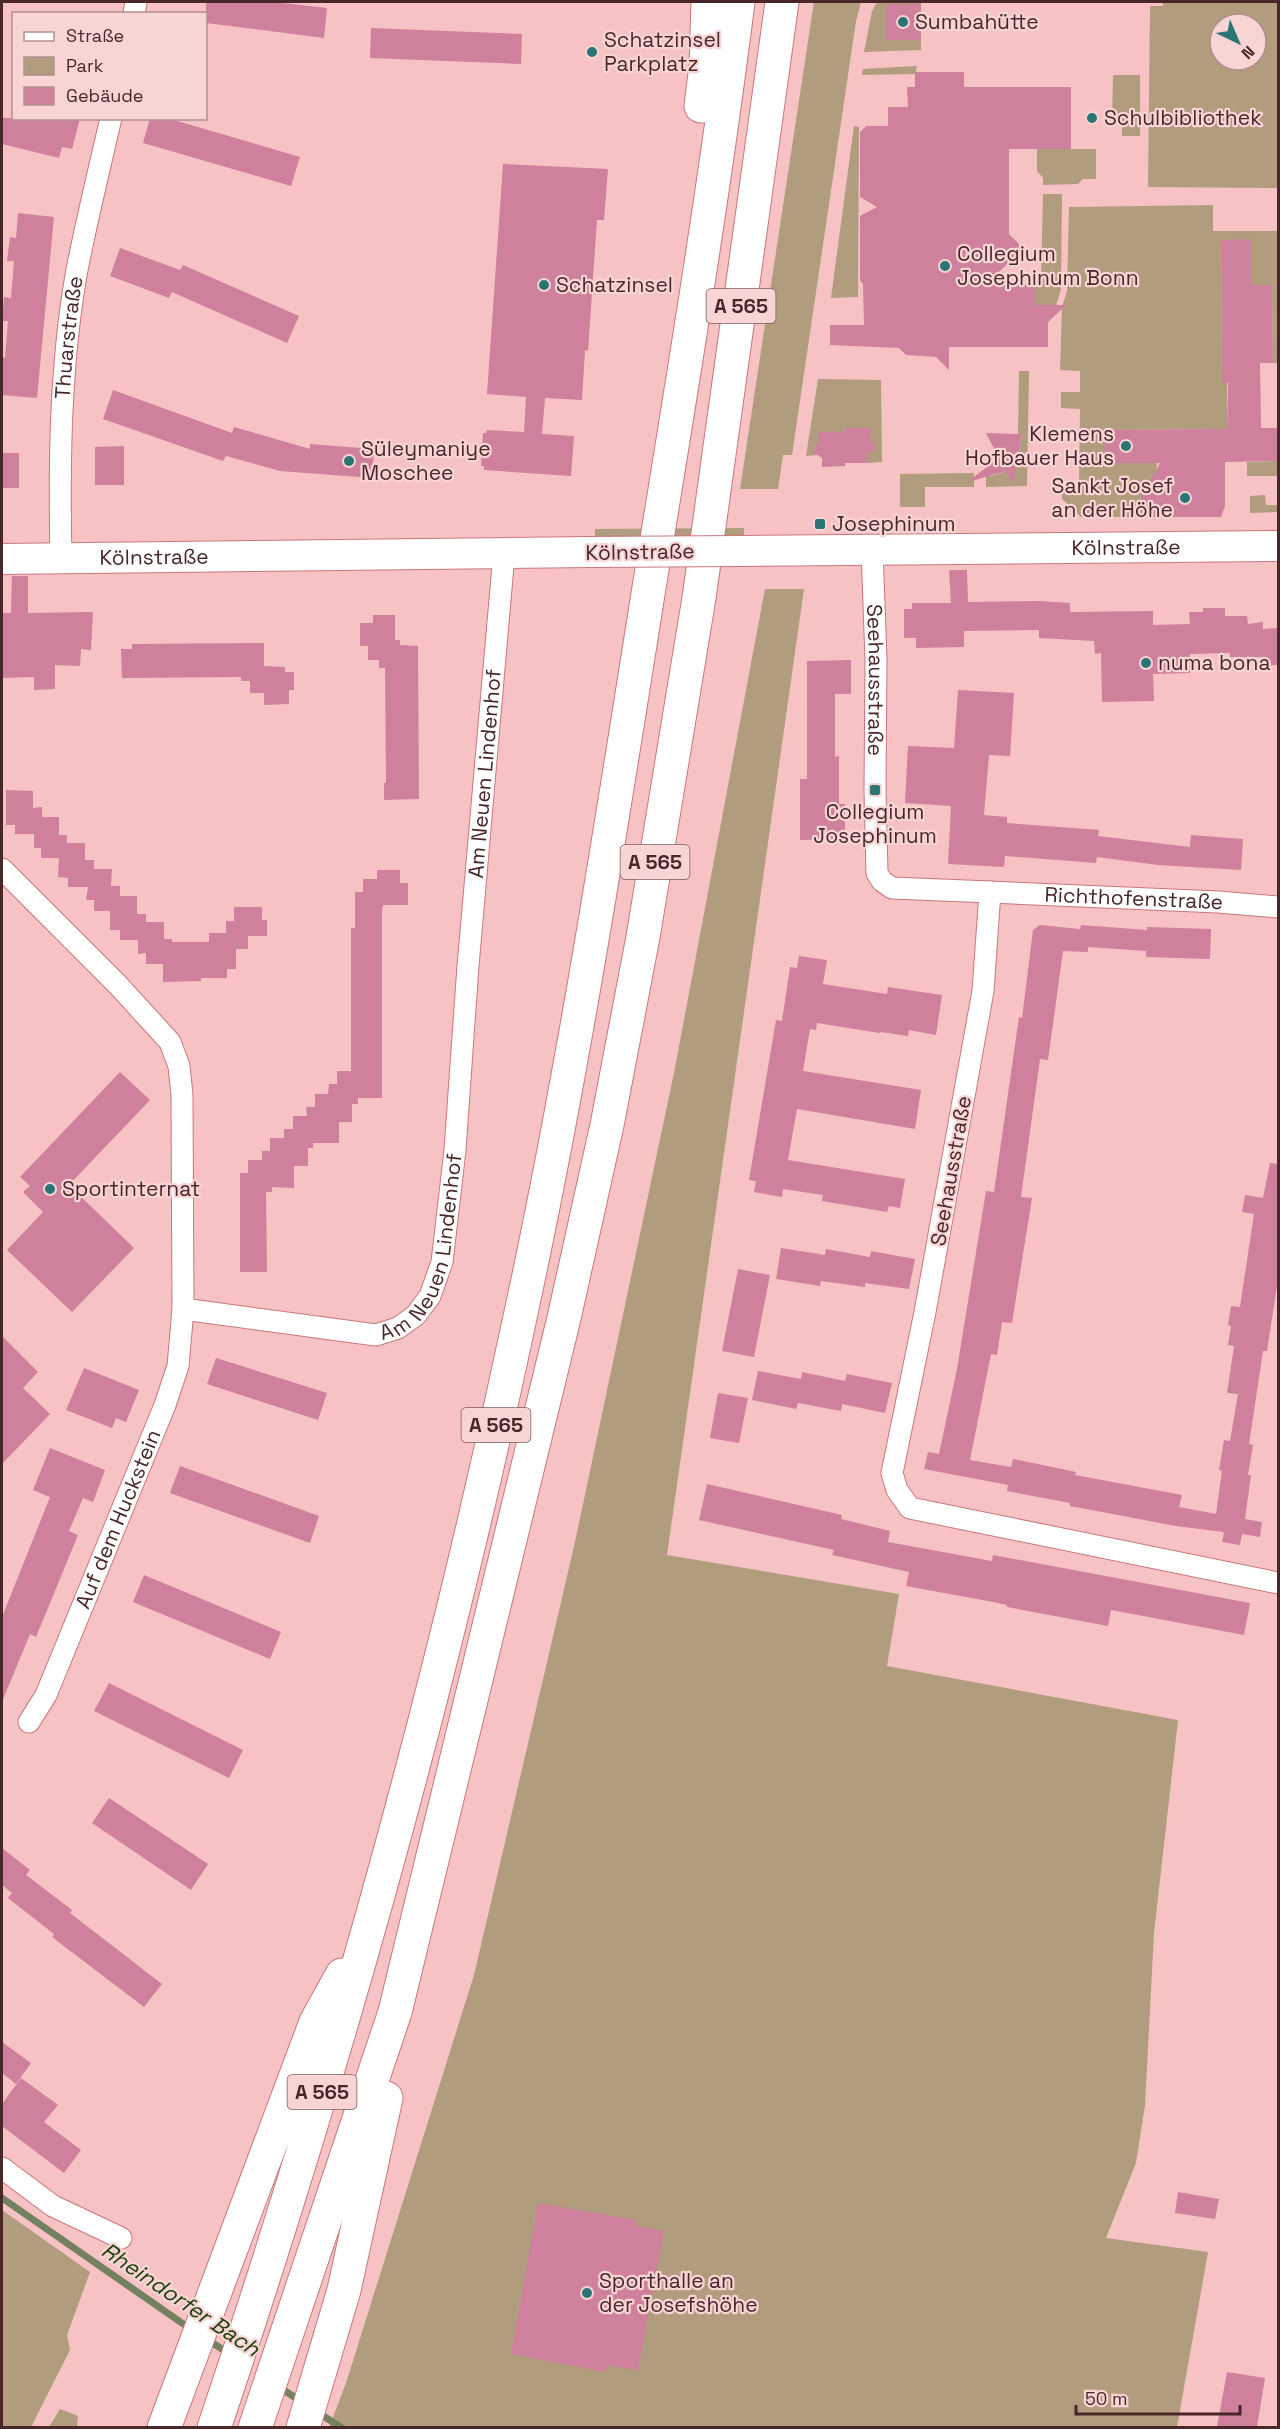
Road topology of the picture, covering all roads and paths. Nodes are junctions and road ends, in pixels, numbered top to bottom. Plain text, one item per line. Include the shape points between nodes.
1 (708, 2) edge
2 (738, 2) edge
3 (782, 5) edge
4 (111, 120) edge
5 (676, 418) junction
6 (1278, 546) edge
7 (872, 550) junction
8 (504, 554) junction
9 (2, 559) edge
10 (61, 559) junction
11 (2, 869) edge
12 (990, 892) junction
13 (1278, 907) edge
14 (183, 1309) junction
15 (1278, 1583) edge
16 (29, 1722) dead end
17 (374, 1915) junction
18 (395, 2012) junction
19 (2, 2168) edge
20 (121, 2238) dead end
21 (164, 2427) edge
22 (214, 2427) edge
23 (255, 2427) edge
24 (303, 2427) edge

1 - 5 highway via 706,66 688,213
2 - 5 highway, A 565
3 - 18 highway, A 565 via 699,598 643,938 564,1318
4 - 10 street, Thuarstraße via 76,277 64,376
5 - 17 highway, A 565 via 597,917 545,1197 456,1599
6 - 7 main road, Kölnstraße
7 - 8 main road, Kölnstraße, bridge
7 - 12 street, Seehausstraße via 877,873 892,888
8 - 10 main road, Kölnstraße
8 - 14 street, Am Neuen Lindenhof via 455,1150 442,1262 430,1296 416,1316 398,1328 376,1335
9 - 10 main road, Kölnstraße
11 - 14 street via 171,1042 182,1095
12 - 13 street, Richthofenstraße
12 - 15 street, Seehausstraße via 983,991 892,1473 897,1490 910,1508
14 - 16 street, Auf dem Huckstein via 178,1366 165,1405 46,1695
17 - 21 highway via 316,2022
17 - 22 highway, A 565 via 317,2109
18 - 23 highway, A 565
18 - 24 highway via 392,2073 344,2290
19 - 20 street via 53,2206

